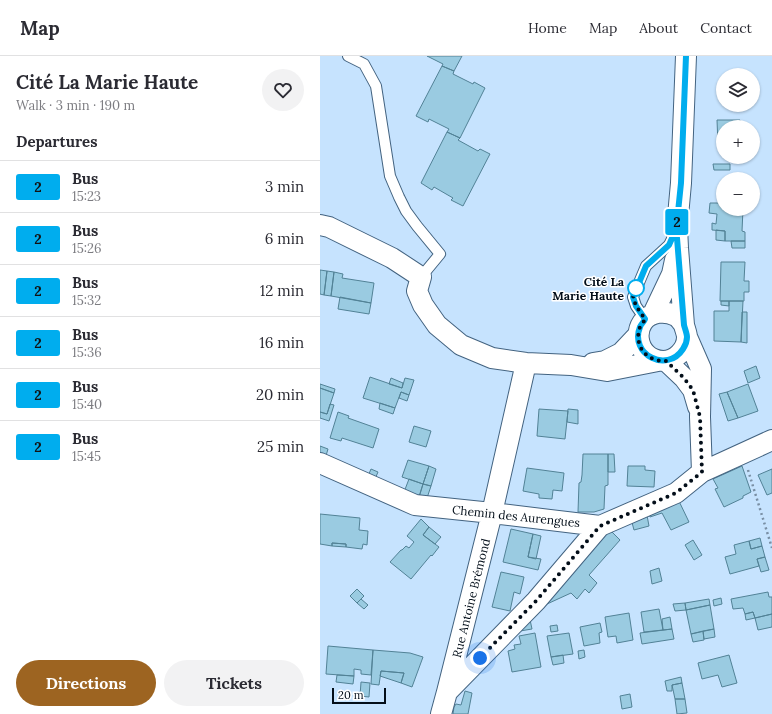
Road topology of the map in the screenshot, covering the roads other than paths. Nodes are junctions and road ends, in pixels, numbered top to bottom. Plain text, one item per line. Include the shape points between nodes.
1 (348, 56) edge
2 (686, 56) edge
3 (320, 225) edge
4 (677, 227) junction
5 (678, 248) junction
6 (421, 277) junction
7 (645, 323) junction
8 (685, 331) junction
9 (662, 361) junction
10 (526, 363) junction
11 (571, 365) junction
12 (700, 417) junction
13 (772, 440) edge
14 (320, 462) edge
15 (702, 472) junction
16 (492, 513) junction
17 (600, 526) junction
18 (447, 692) junction
19 (440, 714) edge

1 - 6 lane via 364,64 376,86 390,176 399,197 410,216 440,254
2 - 4 street
3 - 6 street via 392,258
4 - 5 street
4 - 7 lane via 669,245 646,266 633,297
5 - 7 street via 672,274
5 - 8 street
6 - 10 street via 417,291 423,305 437,325 461,345 492,358
7 - 8 street via 665,312 676,316
7 - 9 street via 640,347 648,356
7 - 11 street via 621,353 605,361
8 - 9 street via 685,346 680,353 674,358
8 - 12 street via 701,369
9 - 11 street via 607,371
9 - 12 street via 684,378 693,390
10 - 11 street
10 - 16 street, Rue Antoine Brémond
12 - 15 street
13 - 15 street
14 - 16 street, Chemin des Aurengues via 416,506
15 - 17 street via 676,493
16 - 17 street, Chemin des Aurengues
16 - 18 street, Rue Antoine Brémond
17 - 18 street via 536,601
18 - 19 street, Rue Antoine Brémond

